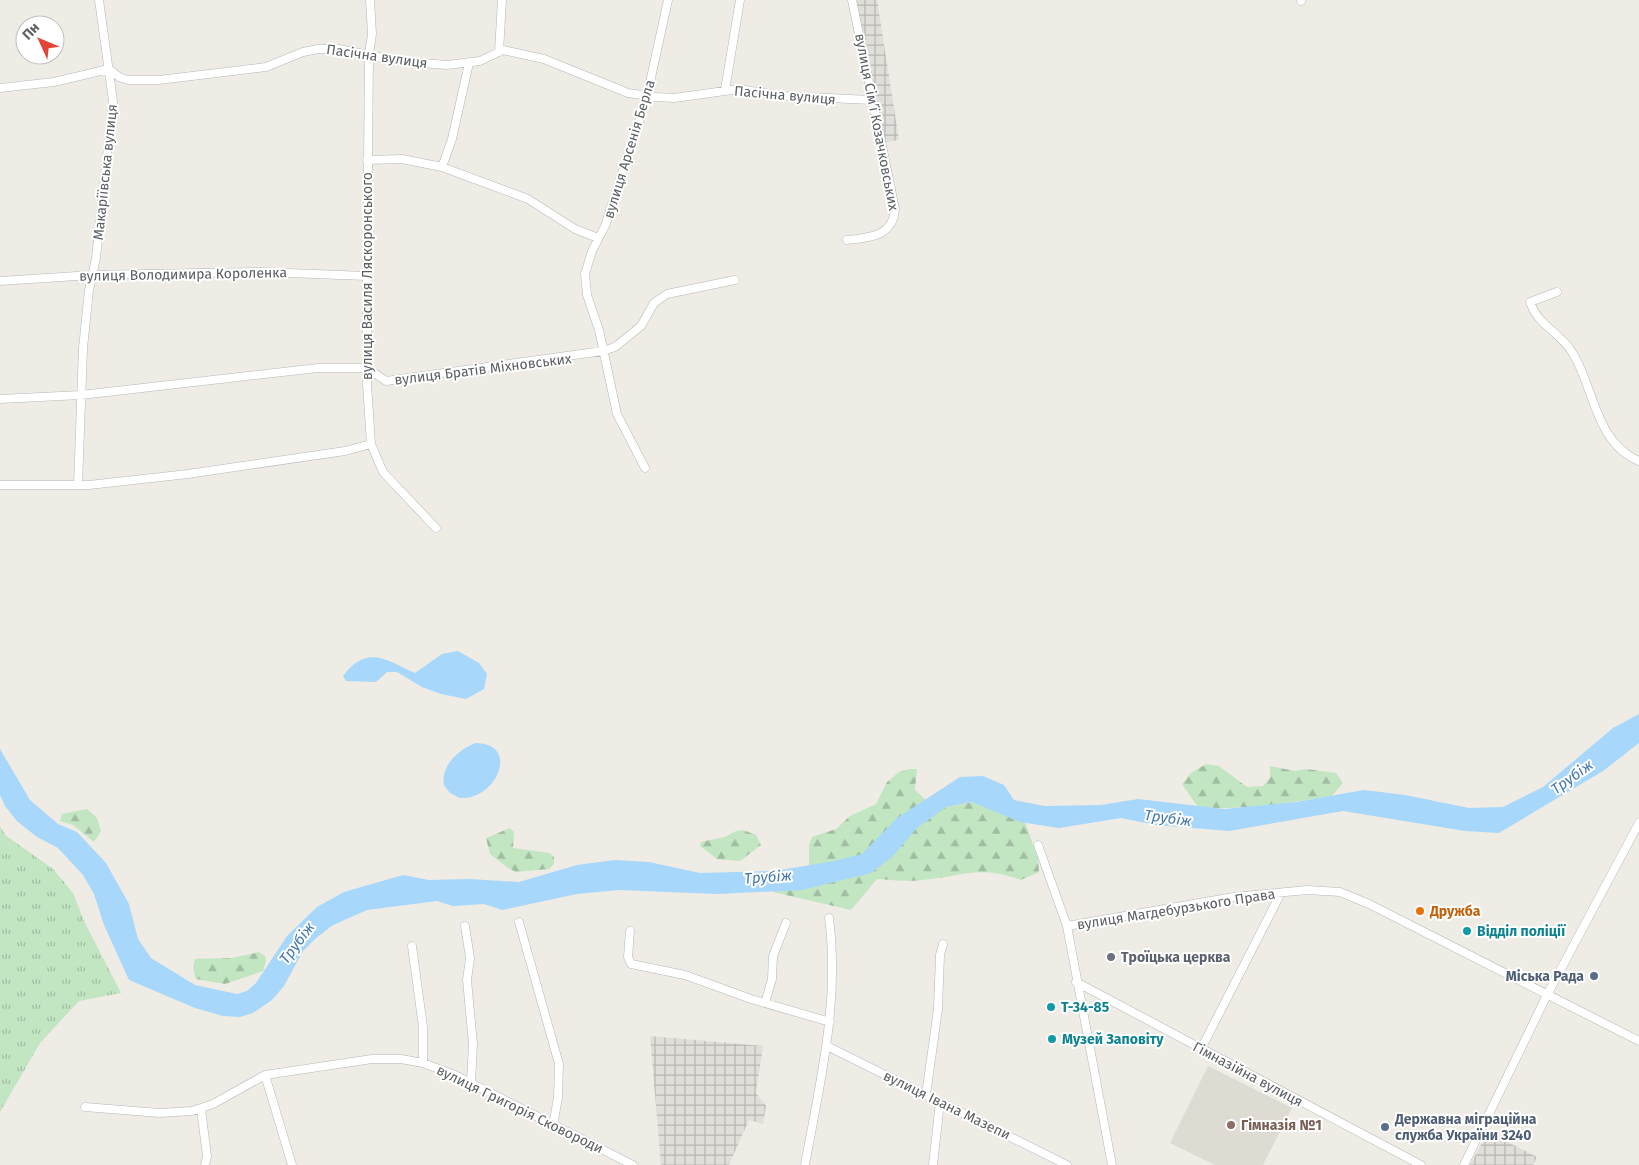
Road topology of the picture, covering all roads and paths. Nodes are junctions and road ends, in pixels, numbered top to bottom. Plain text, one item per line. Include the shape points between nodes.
1 (99, 0) edge
2 (370, 0) edge
3 (502, 0) edge
4 (668, 0) edge
5 (740, 0) edge
6 (852, 0) edge
7 (499, 52) junction
8 (369, 54) junction
9 (469, 63) junction
10 (109, 69) junction
11 (0, 88) edge
12 (725, 90) junction
13 (647, 96) junction
14 (872, 100) junction
15 (367, 160) junction
16 (442, 167) junction
17 (598, 238) junction
18 (847, 240) dead end
19 (92, 275) junction
20 (367, 276) junction
21 (0, 280) edge
22 (735, 280) dead end
23 (1558, 292) dead end
24 (603, 351) junction
25 (367, 368) junction
26 (81, 395) junction
27 (0, 399) edge
28 (371, 444) junction
29 (1639, 461) edge
30 (645, 468) dead end
31 (0, 485) edge
32 (78, 485) junction
33 (436, 528) dead end
34 (1639, 823) edge
35 (1038, 845) dead end
36 (1281, 892) junction
37 (829, 918) dead end
38 (519, 922) dead end
39 (786, 923) dead end
40 (465, 926) dead end
41 (1067, 926) junction
42 (630, 931) dead end
43 (943, 944) dead end
44 (412, 946) dead end
45 (1076, 982) junction
46 (1547, 995) junction
47 (765, 1003) junction
48 (830, 1022) junction
49 (1639, 1041) edge
50 (827, 1046) junction
51 (1201, 1049) junction
52 (423, 1063) junction
53 (265, 1075) junction
54 (471, 1083) junction
55 (926, 1095) junction
56 (940, 1102) junction
57 (85, 1107) dead end
58 (201, 1109) junction
59 (553, 1125) junction
60 (205, 1165) edge
61 (292, 1165) edge
62 (634, 1165) edge
63 (805, 1165) edge
64 (933, 1165) edge
65 (1067, 1165) edge
66 (1112, 1165) edge
67 (1421, 1165) edge
68 (1464, 1165) edge

1 - 10 street, Макаріївська вулиця
2 - 8 street, вулиця Василя Ляскоронського via 372,34
3 - 7 street
4 - 13 street, вулиця Арсенія Берла
5 - 12 street
6 - 14 street, вулиця Сімʼї Козачковських
7 - 9 street, Пасічна вулиця
7 - 13 street, Пасічна вулиця via 544,59 628,93
8 - 9 street, Пасічна вулиця via 416,63
8 - 10 street, Пасічна вулиця via 339,49 312,50 266,67 159,80 128,80
8 - 15 street, вулиця Василя Ляскоронського
9 - 16 street via 452,139
10 - 11 street via 54,82
10 - 19 street, Макаріївська вулиця via 113,106
12 - 13 street, Пасічна вулиця via 674,98
12 - 14 street, Пасічна вулиця
13 - 17 street, вулиця Арсенія Берла via 605,226
14 - 18 street, вулиця Сімʼї Козачковських via 895,214 891,227 883,233
15 - 16 street via 402,159
15 - 20 street, вулиця Василя Ляскоронського
16 - 17 street via 528,200 576,229
17 - 24 street, вулиця Арсенія Берла via 588,258 585,280
19 - 20 street, вулиця Володимира Короленка via 282,272
19 - 21 street, вулиця Володимира Короленка
19 - 26 street, Макаріївська вулиця
20 - 25 street, вулиця Василя Ляскоронського
22 - 24 street, вулиця Братів Міхновських via 667,294 654,303 641,326 615,347
23 - 29 street via 1530,302 1533,310 1543,325 1574,354 1611,439 1624,454
24 - 25 street, вулиця Братів Міхновських via 386,381
24 - 30 street, вулиця Арсенія Берла via 617,414
25 - 26 street via 318,368
25 - 28 street, вулиця Василя Ляскоронського
26 - 27 street
26 - 32 street, Макаріївська вулиця
28 - 32 street via 336,453 188,474
28 - 33 street, вулиця Василя Ляскоронського via 382,472
31 - 32 street
34 - 46 street
35 - 41 street
36 - 41 street, вулиця Магдебурзького Права
36 - 46 street, вулиця Магдебурзького Права via 1329,890 1344,893
36 - 51 street
37 - 48 street via 834,967
38 - 59 street via 559,1069
39 - 47 street via 773,956 772,979
40 - 54 street via 470,958 467,980 473,1051
41 - 45 street
42 - 47 street via 630,964 685,975
43 - 55 street
44 - 52 street via 423,1027
45 - 51 street, Гімназійна вулиця
45 - 66 street
46 - 49 street, вулиця Магдебурзького Права
46 - 68 street
47 - 48 street
48 - 50 street
50 - 55 street, вулиця Івана Мазепи
50 - 63 street
51 - 67 street, Гімназійна вулиця
52 - 53 street, вулиця Григорія Сковороди via 402,1058 372,1058
52 - 54 street, вулиця Григорія Сковороди
53 - 58 street, вулиця Григорія Сковороди
53 - 61 street
54 - 59 street, вулиця Григорія Сковороди
55 - 56 street, вулиця Івана Мазепи
56 - 64 street
56 - 65 street, вулиця Івана Мазепи
57 - 58 street, вулиця Григорія Сковороди via 160,1113
58 - 60 street via 207,1156
59 - 62 street, вулиця Григорія Сковороди

